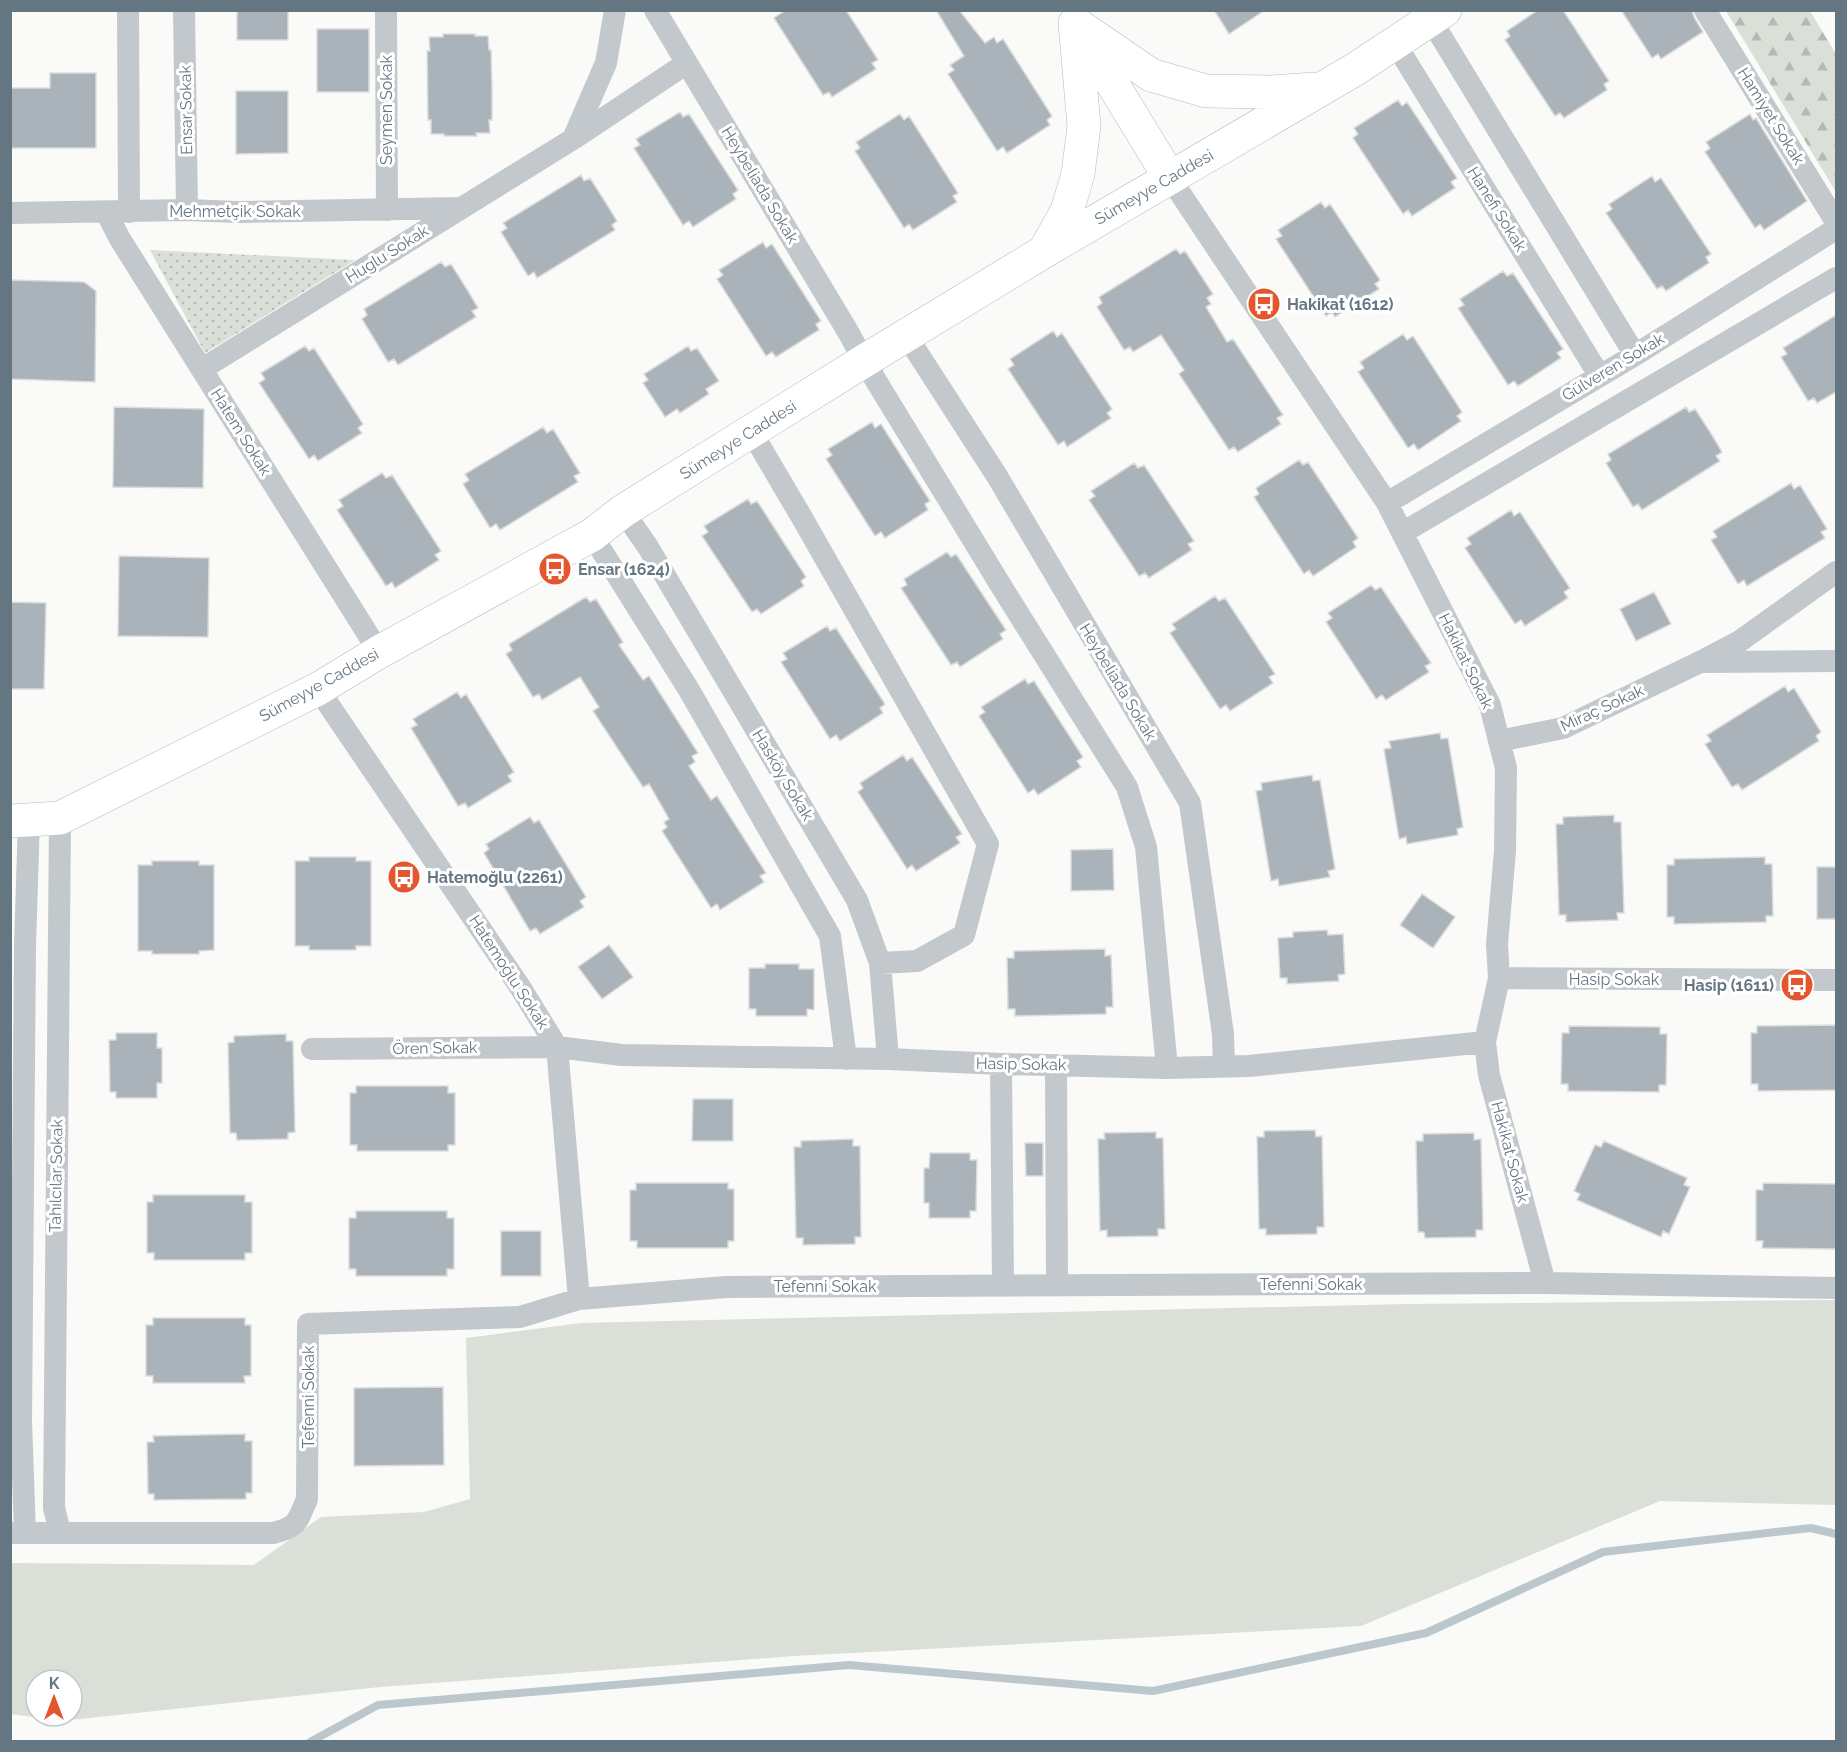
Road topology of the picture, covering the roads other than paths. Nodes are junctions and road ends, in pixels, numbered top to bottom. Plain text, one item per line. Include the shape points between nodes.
1 (128, 10) edge
2 (184, 10) edge
3 (386, 10) edge
4 (615, 10) edge
5 (655, 10) edge
6 (1705, 10) edge
7 (1438, 15) edge
8 (1071, 17) edge
9 (1395, 43) junction
10 (687, 63) junction
11 (1322, 88) junction
12 (573, 139) junction
13 (1170, 178) junction
14 (459, 208) junction
15 (187, 210) junction
16 (387, 210) junction
17 (106, 212) junction
18 (129, 212) junction
19 (10, 213) edge
20 (1836, 222) edge
21 (1836, 229) edge
22 (1045, 251) junction
23 (1836, 278) edge
24 (906, 335) junction
25 (1635, 355) junction
26 (864, 361) junction
27 (202, 369) junction
28 (1599, 375) junction
29 (751, 431) junction
30 (1387, 503) junction
31 (623, 511) junction
32 (1402, 533) junction
33 (592, 535) junction
34 (1836, 572) edge
35 (379, 652) junction
36 (1836, 661) edge
37 (1700, 662) junction
38 (318, 689) junction
39 (1499, 741) junction
40 (33, 819) edge
41 (880, 963) junction
42 (1499, 978) junction
43 (1836, 980) edge
44 (1485, 1042) junction
45 (557, 1047) junction
46 (312, 1049) dead end
47 (846, 1059) junction
48 (888, 1059) junction
49 (1001, 1064) junction
50 (1056, 1065) junction
51 (1224, 1066) junction
52 (1167, 1068) junction
53 (1545, 1283) junction
54 (1003, 1285) junction
55 (1057, 1285) junction
56 (1836, 1288) edge
57 (579, 1299) junction
58 (60, 1532) junction
59 (18, 1533) edge

1 - 18 street
2 - 15 street, Ensar Sokak
3 - 16 street, Seymen Sokak
4 - 12 street via 606,63
5 - 10 street, Heybeliada Sokak
6 - 20 street, Hamiyet Sokak
7 - 9 street, Sümeyye Caddesi
7 - 25 street
8 - 11 street via 1151,75 1206,92
8 - 13 street
8 - 22 street via 1084,126 1078,174 1067,211
9 - 11 street, Sümeyye Caddesi
9 - 28 street, Hanefi Sokak
10 - 12 street, Huglu Sokak
10 - 26 street, Heybeliada Sokak
11 - 13 street, Sümeyye Caddesi
12 - 14 street, Huglu Sokak
13 - 22 street, Sümeyye Caddesi
13 - 30 street, Hakikat Sokak
14 - 16 street, Mehmetçik Sokak
14 - 27 street, Huglu Sokak
15 - 16 street, Mehmetçik Sokak
15 - 18 street, Mehmetçik Sokak
17 - 18 street, Mehmetçik Sokak
17 - 19 street, Mehmetçik Sokak
17 - 27 street, Hatem Sokak
21 - 25 street, Gülveren Sokak
22 - 24 street, Sümeyye Caddesi
23 - 32 street
24 - 26 street, Sümeyye Caddesi
24 - 51 street, Heybeliada Sokak via 997,476 1190,803 1223,1034
25 - 28 street, Gülveren Sokak
26 - 29 street, Sümeyye Caddesi
26 - 52 street, Heybeliada Sokak via 1127,787 1146,847
27 - 35 street, Hatem Sokak
28 - 30 street, Gülveren Sokak
29 - 31 street, Sümeyye Caddesi
29 - 41 street via 988,844 964,935 917,961
30 - 32 street, Hakikat Sokak
31 - 33 street, Sümeyye Caddesi
31 - 41 street, Hasköy Sokak via 857,900
32 - 39 street, Hakikat Sokak via 1490,705
33 - 35 street, Sümeyye Caddesi
33 - 47 street via 689,690 830,936
34 - 37 street, Miraç Sokak via 1740,641
35 - 38 street, Sümeyye Caddesi
36 - 37 street, Miraç Sokak
37 - 39 street, Miraç Sokak via 1563,728
38 - 40 street, Sümeyye Caddesi
38 - 45 street, Hatemoğlu Sokak
39 - 42 street, Hakikat Sokak via 1506,768 1505,851 1497,944
40 - 58 street, Tahılcılar Sokak via 54,1508
40 - 59 street via 25,946
41 - 48 street, Hasköy Sokak
42 - 43 street, Hasip Sokak
42 - 44 street, Hakikat Sokak
44 - 51 street, Hasip Sokak
44 - 53 street, Hakikat Sokak via 1489,1075
45 - 46 street, Ören Sokak
45 - 47 street, Hasip Sokak via 622,1055
45 - 57 street, Hatemoğlu Sokak
47 - 48 street, Hasip Sokak
48 - 49 street, Hasip Sokak
49 - 50 street, Hasip Sokak
49 - 54 street
50 - 52 street, Hasip Sokak
50 - 55 street
51 - 52 street, Hasip Sokak
53 - 55 street, Tefenni Sokak
53 - 56 street, Tefenni Sokak
54 - 55 street, Tefenni Sokak
54 - 57 street, Tefenni Sokak via 726,1287
57 - 58 street, Tefenni Sokak via 520,1317 308,1323 307,1499 297,1521 288,1529 273,1533
58 - 59 street, Tefenni Sokak

